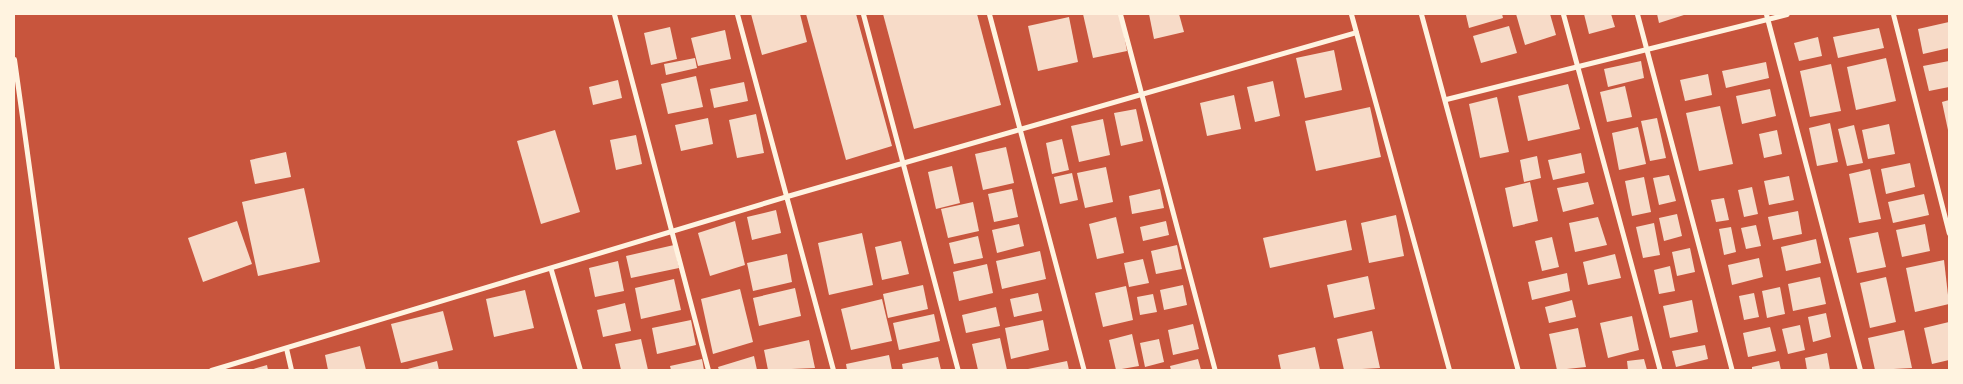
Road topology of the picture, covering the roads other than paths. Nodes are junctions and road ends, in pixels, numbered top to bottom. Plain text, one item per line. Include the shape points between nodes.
1 (614, 14) edge
2 (737, 14) edge
3 (863, 14) edge
4 (989, 14) edge
5 (1120, 14) edge
6 (1351, 14) edge
7 (1421, 14) edge
8 (1563, 14) edge
9 (1637, 14) edge
10 (1787, 14) edge
11 (1893, 14) edge
12 (1767, 16) edge
13 (1356, 32) junction
14 (1647, 51) junction
15 (14, 59) edge
16 (1578, 66) junction
17 (1140, 94) junction
18 (1446, 99) junction
19 (1020, 129) junction
20 (903, 163) junction
21 (787, 196) junction
22 (673, 230) junction
23 (1949, 233) edge
24 (551, 270) junction
25 (286, 348) junction
26 (57, 370) edge
27 (211, 370) edge
28 (291, 370) edge
29 (580, 370) edge
30 (708, 370) edge
31 (833, 370) edge
32 (958, 370) edge
33 (1084, 370) edge
34 (1215, 370) edge
35 (1449, 370) edge
36 (1518, 370) edge
37 (1660, 370) edge
38 (1732, 370) edge
39 (1860, 370) edge

1 - 22 street
2 - 21 street
3 - 20 street
4 - 19 street
5 - 17 street
6 - 13 street
7 - 18 street
8 - 16 street
9 - 14 street
10 - 12 street
11 - 23 street
12 - 14 street
12 - 39 street
13 - 17 street
13 - 35 street
14 - 16 street
14 - 38 street
15 - 26 street
16 - 18 street
16 - 37 street
17 - 19 street
17 - 34 street
18 - 36 street
19 - 20 street
19 - 33 street
20 - 21 street
20 - 32 street
21 - 22 street
21 - 31 street
22 - 24 street
22 - 30 street
24 - 25 street
24 - 29 street
25 - 27 street
25 - 28 street

